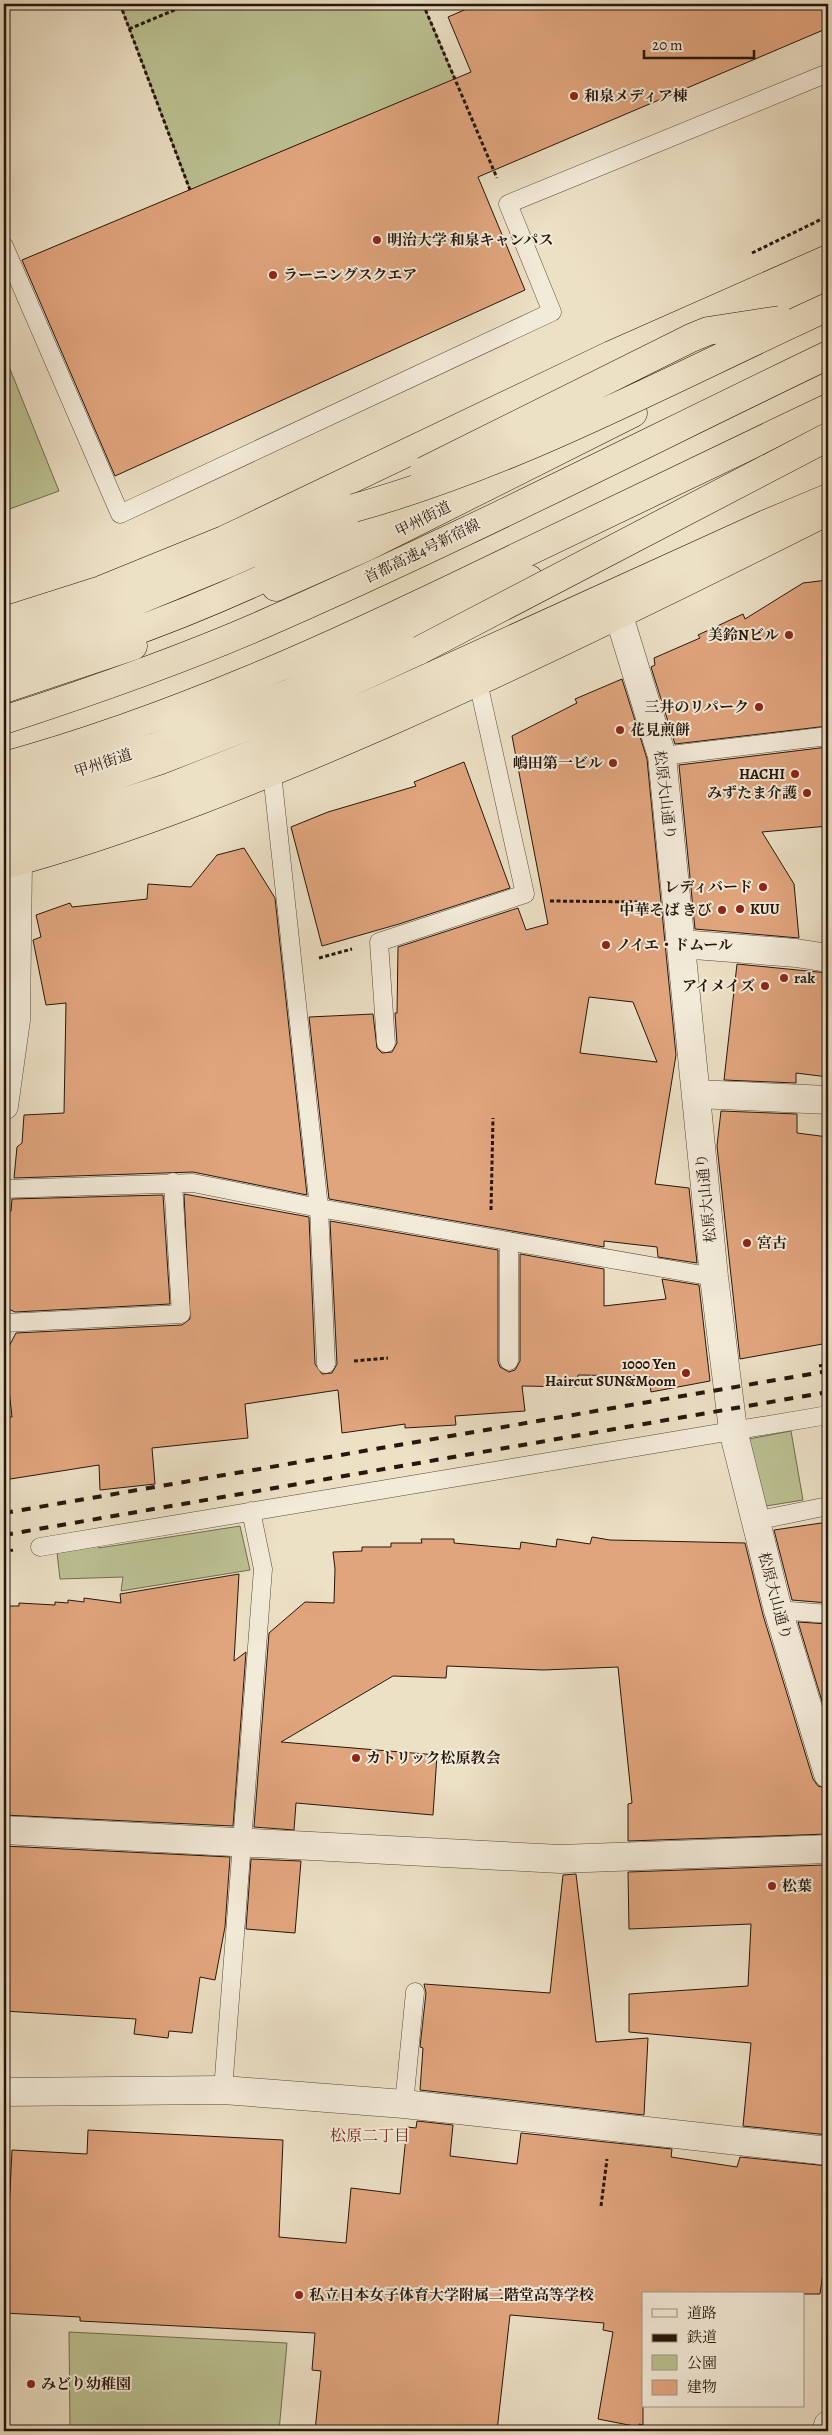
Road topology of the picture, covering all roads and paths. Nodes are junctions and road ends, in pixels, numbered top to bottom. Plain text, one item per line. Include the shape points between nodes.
1 (120, 4) edge
2 (189, 4) edge
3 (422, 4) edge
4 (129, 29) junction
5 (828, 73) edge
6 (190, 190) dead end
7 (508, 204) junction
8 (4, 246) edge
9 (828, 259) edge
10 (828, 278) edge
11 (822, 312) edge
12 (828, 355) edge
13 (828, 408) edge
14 (828, 437) edge
15 (828, 443) edge
16 (828, 498) edge
17 (828, 510) edge
18 (619, 616) junction
19 (4, 621) edge
20 (4, 646) edge
21 (4, 673) edge
22 (478, 682) junction
23 (4, 689) edge
24 (4, 720) edge
25 (828, 736) edge
26 (662, 756) junction
27 (4, 766) edge
28 (272, 773) junction
29 (4, 795) edge
30 (4, 813) edge
31 (8, 856) edge
32 (525, 894) junction
33 (677, 902) junction
34 (379, 942) junction
35 (681, 944) junction
36 (828, 958) edge
37 (293, 964) junction
38 (386, 1044) dead end
39 (696, 1094) junction
40 (828, 1100) edge
41 (4, 1106) edge
42 (494, 1118) dead end
43 (173, 1182) junction
44 (4, 1189) edge
45 (319, 1208) junction
46 (490, 1238) junction
47 (509, 1241) junction
48 (714, 1277) junction
49 (4, 1323) edge
50 (388, 1358) dead end
51 (510, 1361) dead end
52 (326, 1364) joint
53 (828, 1364) edge
54 (819, 1366) dead end
55 (828, 1415) edge
56 (733, 1430) junction
57 (828, 1506) edge
58 (251, 1510) junction
59 (755, 1520) junction
60 (40, 1547) dead end
61 (778, 1610) junction
62 (828, 1614) edge
63 (828, 1768) edge
64 (4, 1830) edge
65 (242, 1842) junction
66 (828, 1849) edge
67 (416, 1992) dead end
68 (223, 2090) junction
69 (4, 2092) edge
70 (404, 2104) junction
71 (611, 2126) junction
72 (828, 2151) edge
73 (601, 2206) dead end
74 (828, 2425) edge
75 (827, 2431) edge

1 - 4 path
2 - 4 path
3 - 7 path
4 - 6 path
5 - 7 lane
7 - 8 lane via 552,312 120,514
9 - 19 highway via 611,355 224,540 101,590
10 - 21 highway via 364,531 243,587 117,637
11 - 20 highway, bridge via 630,402 454,477 354,508 116,609
11 - 23 highway, 甲州街道 via 366,547 117,652
12 - 24 highway, 首都高速4号新宿線 via 380,571 258,626 132,676
13 - 27 highway via 274,670 144,721
14 - 30 highway, bridge via 420,650 292,709 161,760
15 - 29 highway, 甲州街道 via 615,538 290,693 156,746
16 - 31 highway via 304,734
17 - 18 highway
18 - 22 highway
18 - 26 street, 松原大山通り
22 - 28 highway
22 - 32 lane
25 - 26 lane
26 - 33 street, 松原大山通り
28 - 31 highway via 142,821
28 - 37 lane
31 - 41 street via 16,1020
32 - 33 path via 535,901
32 - 34 lane
33 - 35 street, 松原大山通り
34 - 37 path
34 - 38 lane
35 - 36 street
35 - 39 street, 松原大山通り
37 - 45 lane
39 - 40 street
39 - 48 street, 松原大山通り
42 - 46 path
43 - 44 lane
43 - 45 lane
43 - 49 lane via 181,1314
45 - 46 lane
45 - 52 lane
46 - 47 lane
47 - 48 lane
47 - 51 lane
48 - 56 street, 松原大山通り
50 - 52 path
53 - 54 path
55 - 56 lane
56 - 58 lane
56 - 59 street, 松原大山通り
57 - 59 lane
58 - 60 lane
58 - 65 lane via 263,1569
59 - 61 street, 松原大山通り
61 - 62 lane
61 - 63 street, 松原大山通り
64 - 65 street
65 - 66 street via 560,1859
65 - 68 lane
67 - 70 lane
68 - 69 street
68 - 70 street
70 - 71 street
71 - 72 street
71 - 73 path
74 - 75 street

